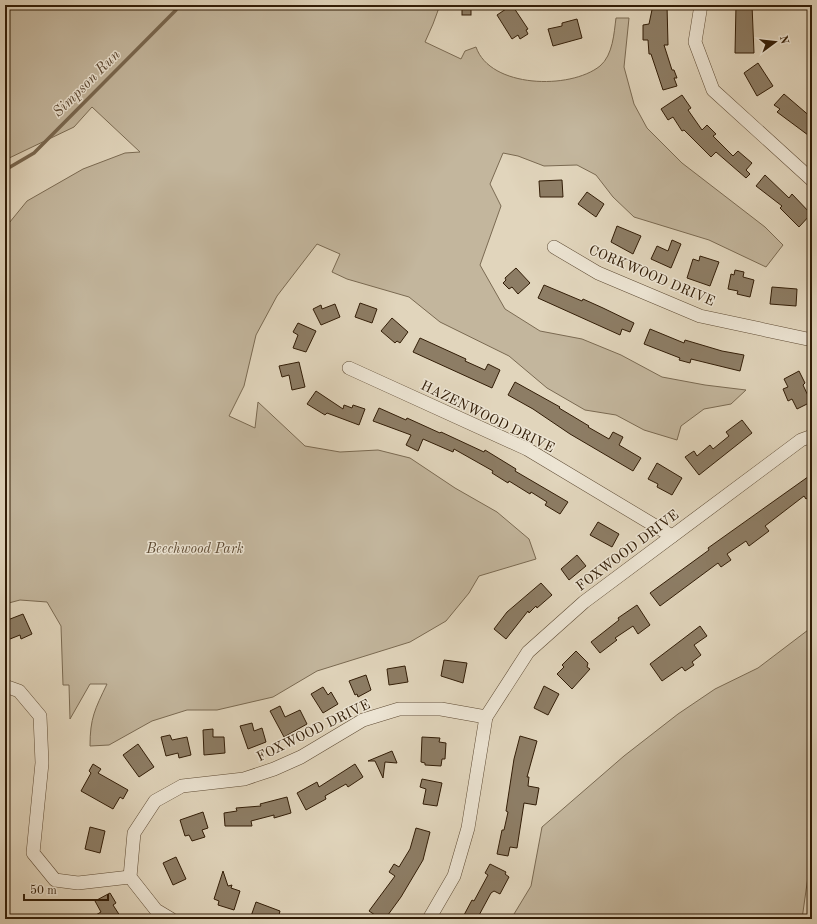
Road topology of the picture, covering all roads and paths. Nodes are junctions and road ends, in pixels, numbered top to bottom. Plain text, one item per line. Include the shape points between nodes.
1 (701, 5) edge
2 (812, 180) edge
3 (554, 247) dead end
4 (812, 340) edge
5 (349, 368) dead end
6 (812, 436) edge
7 (672, 536) junction
8 (5, 686) edge
9 (486, 717) junction
10 (130, 877) junction
11 (171, 919) edge
12 (429, 919) edge

1 - 2 street via 695,42 713,90
3 - 4 street, CORKWOOD DRIVE via 598,273 700,316
5 - 7 street, HAZENWOOD DRIVE via 527,449
6 - 7 street, FOXWOOD DRIVE via 801,440
7 - 9 street, FOXWOOD DRIVE via 584,602 528,652
8 - 10 street via 18,691 40,716 42,763 33,853 56,880 78,883
9 - 10 street, FOXWOOD DRIVE via 441,709 399,709 363,720 301,757 274,769 244,779 182,786 155,801 134,833
9 - 12 street, FOXWOOD DRIVE via 468,828 454,876
10 - 11 street via 156,910

